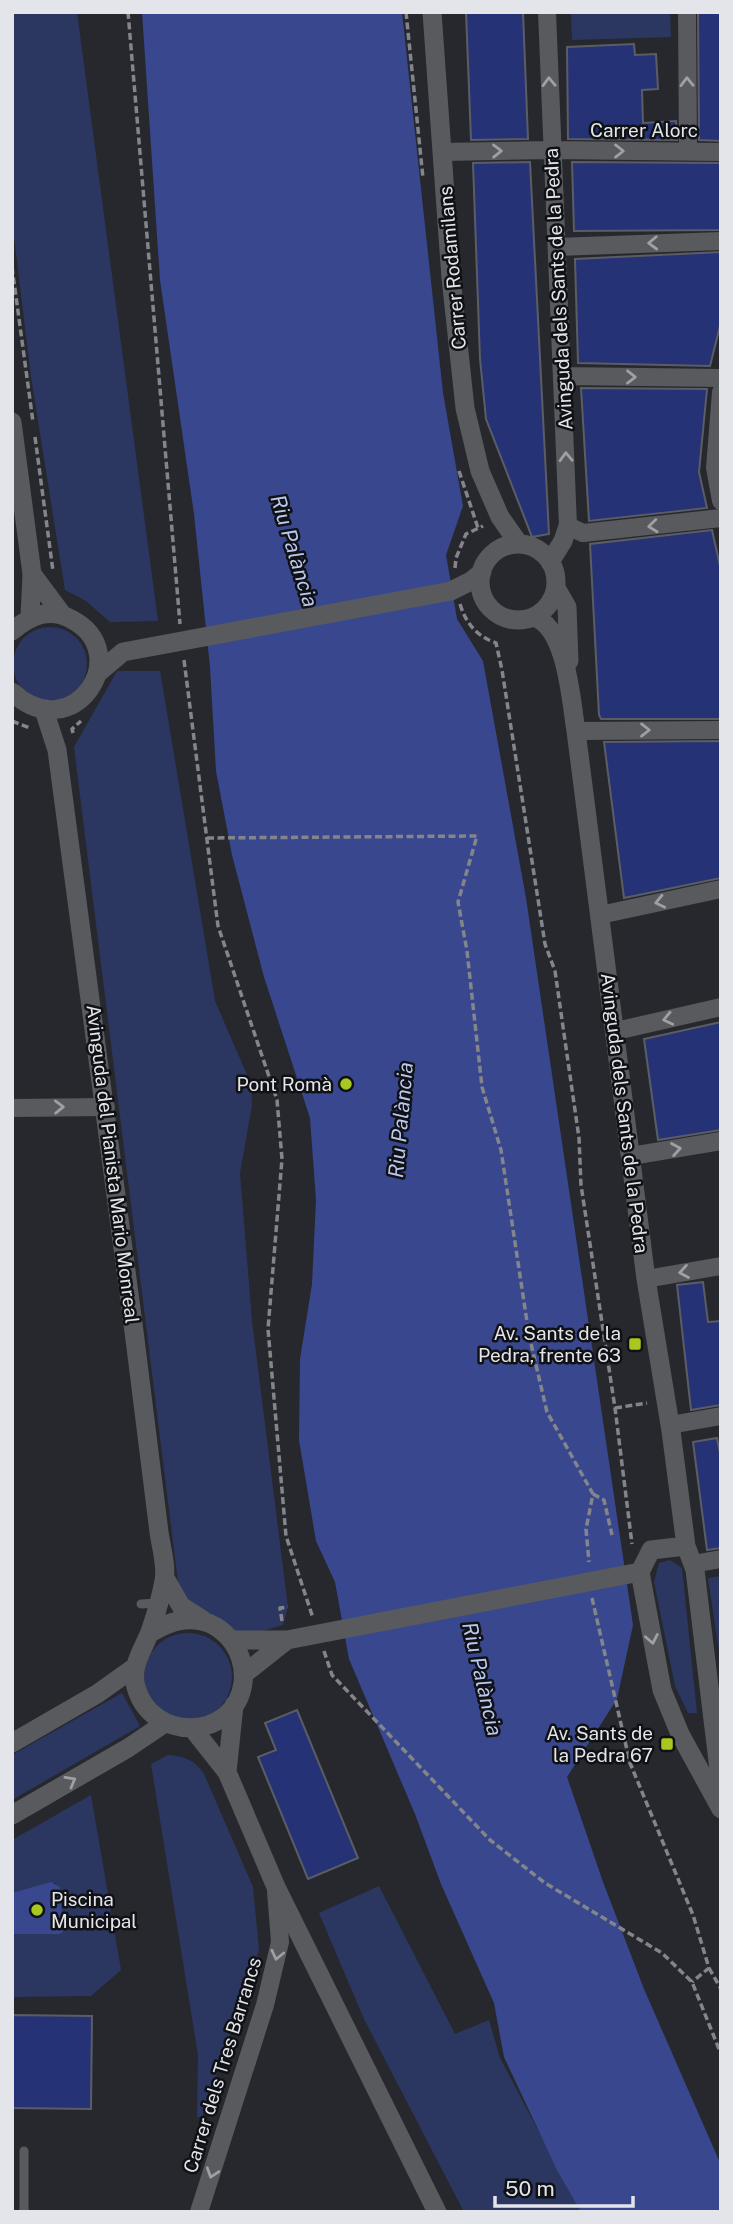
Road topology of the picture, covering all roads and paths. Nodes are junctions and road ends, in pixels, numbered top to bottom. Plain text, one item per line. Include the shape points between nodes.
1 (128, 12) edge
2 (432, 12) edge
3 (547, 12) edge
4 (687, 12) edge
5 (551, 150) junction
6 (688, 151) junction
7 (442, 152) junction
8 (721, 152) edge
9 (721, 241) edge
10 (557, 247) junction
11 (12, 267) edge
12 (563, 376) junction
13 (721, 378) edge
14 (721, 392) edge
15 (720, 419) edge
16 (12, 422) edge
17 (721, 501) edge
18 (500, 517) junction
19 (721, 519) edge
20 (568, 526) junction
21 (510, 546) junction
22 (550, 562) junction
23 (53, 572) dead end
24 (482, 572) junction
25 (32, 574) junction
26 (556, 588) junction
27 (451, 592) junction
28 (487, 603) junction
29 (61, 614) junction
30 (30, 617) junction
31 (534, 617) junction
32 (12, 631) edge
33 (181, 632) dead end
34 (93, 638) junction
35 (123, 652) junction
36 (184, 659) dead end
37 (98, 673) junction
38 (568, 681) junction
39 (12, 692) edge
40 (70, 706) junction
41 (44, 710) junction
42 (576, 730) junction
43 (721, 730) edge
44 (57, 750) junction
45 (207, 838) junction
46 (721, 888) edge
47 (600, 915) junction
48 (721, 1007) edge
49 (616, 1031) junction
50 (106, 1107) junction
51 (12, 1108) edge
52 (721, 1141) edge
53 (631, 1156) junction
54 (721, 1266) edge
55 (646, 1279) junction
56 (666, 1400) junction
57 (615, 1408) junction
58 (721, 1416) edge
59 (670, 1424) junction
60 (593, 1494) junction
61 (612, 1535) dead end
62 (632, 1544) dead end
63 (689, 1555) junction
64 (721, 1559) edge
65 (590, 1569) dead end
66 (632, 1573) junction
67 (165, 1578) junction
68 (592, 1596) dead end
69 (206, 1622) junction
70 (315, 1624) dead end
71 (150, 1633) junction
72 (232, 1640) junction
73 (287, 1640) junction
74 (324, 1650) dead end
75 (135, 1667) junction
76 (244, 1674) junction
77 (234, 1705) junction
78 (165, 1723) junction
79 (717, 1726) edge
80 (193, 1730) junction
81 (681, 1734) junction
82 (12, 1743) edge
83 (227, 1772) junction
84 (721, 1786) edge
85 (721, 1810) edge
86 (12, 1815) edge
87 (276, 1887) junction
88 (709, 1968) junction
89 (692, 1982) junction
90 (721, 1989) edge
91 (721, 2054) edge
92 (24, 2151) dead end
93 (24, 2212) edge
94 (199, 2212) edge
95 (437, 2212) edge

1 - 33 path
2 - 7 street, Carrer Rodamilans
5 -> 3 street, Avinguda dels Sants de la Pedra
6 -> 4 street
5 -> 6 street, Carrer Alorc
7 -> 5 street, Carrer Alorc
5 - 10 street, Avinguda dels Sants de la Pedra
6 - 8 street, Carrer Alorc
7 - 18 street, Carrer Rodamilans via 465,408 480,471
9 -> 10 street
10 - 12 street, Avinguda dels Sants de la Pedra
11 - 23 path
12 -> 13 street
20 -> 12 street, Avinguda dels Sants de la Pedra
14 - 15 street
15 - 17 street via 715,468
16 - 25 street
18 - 21 street, Carrer Rodamilans
18 - 27 path via 466,534 456,558
19 -> 20 street via 583,533
20 - 22 street, Avinguda dels Sants de la Pedra
21 - 22 street via 531,547
21 - 24 street via 486,562
22 - 26 street
24 - 27 street
24 - 28 street
25 - 29 street
25 - 30 street
26 - 31 street via 549,605
26 - 38 street via 567,607
27 - 28 street
27 - 35 street
27 - 57 path via 474,631 496,643 502,670 545,944 555,971
28 - 31 street via 507,618
29 - 30 street
29 - 34 street via 83,625
30 - 32 street
31 - 38 street via 558,643
34 - 35 street
34 - 37 street
35 - 37 street
36 - 45 path
37 - 40 street via 88,694
38 - 42 street, Avinguda dels Sants de la Pedra
39 - 41 street
40 - 41 street
40 - 44 street, Avinguda del Pianista Mario Monreal
41 - 44 street, Avinguda del Pianista Mario Monreal
42 -> 43 street
42 - 47 street, Avinguda dels Sants de la Pedra
44 - 50 street, Avinguda del Pianista Mario Monreal
45 - 60 path via 477,836 458,902 482,1087 501,1150 529,1335 547,1412
45 - 70 path via 218,926 277,1100 282,1159 268,1329 286,1536
46 -> 47 street
47 - 49 street, Avinguda dels Sants de la Pedra
48 -> 49 street
49 - 53 street, Avinguda dels Sants de la Pedra
51 -> 50 street
50 - 67 street, Avinguda del Pianista Mario Monreal
53 -> 52 street
53 - 55 street, Avinguda dels Sants de la Pedra
54 -> 55 street
55 - 56 street, Avinguda dels Sants de la Pedra
56 - 57 path
56 - 59 street, Avinguda dels Sants de la Pedra
57 - 62 path
58 - 59 street
59 - 63 street, Avinguda dels Sants de la Pedra
60 - 61 path via 604,1500
60 - 65 path via 586,1529
63 - 64 street
63 - 66 street via 651,1550
63 - 79 street, Avinguda dels Sants de la Pedra
66 - 73 street
66 -> 81 street via 662,1690
67 - 69 street, Avinguda del Pianista Mario Monreal via 181,1606
67 - 71 street, Avinguda del Pianista Mario Monreal via 150,1604
68 - 88 path via 630,1763 693,1915
69 - 71 street via 187,1619
69 - 72 street
71 - 75 street
72 - 73 street
72 - 76 street
73 - 76 street
74 - 89 path via 332,1675 490,1840 545,1882 662,1954
75 - 78 street via 142,1702
75 - 82 street
76 - 77 street
77 - 80 street via 211,1725
77 - 83 street
78 - 80 street
86 -> 78 street
79 - 81 street
79 - 84 street, Avinguda dels Sants de la Pedra
80 - 83 street
81 - 85 street
83 - 87 street
87 -> 94 street, Carrer dels Tres Barrancs via 277,1955
87 - 95 street
88 - 89 path
88 - 90 path
89 - 91 path
92 - 93 lane

